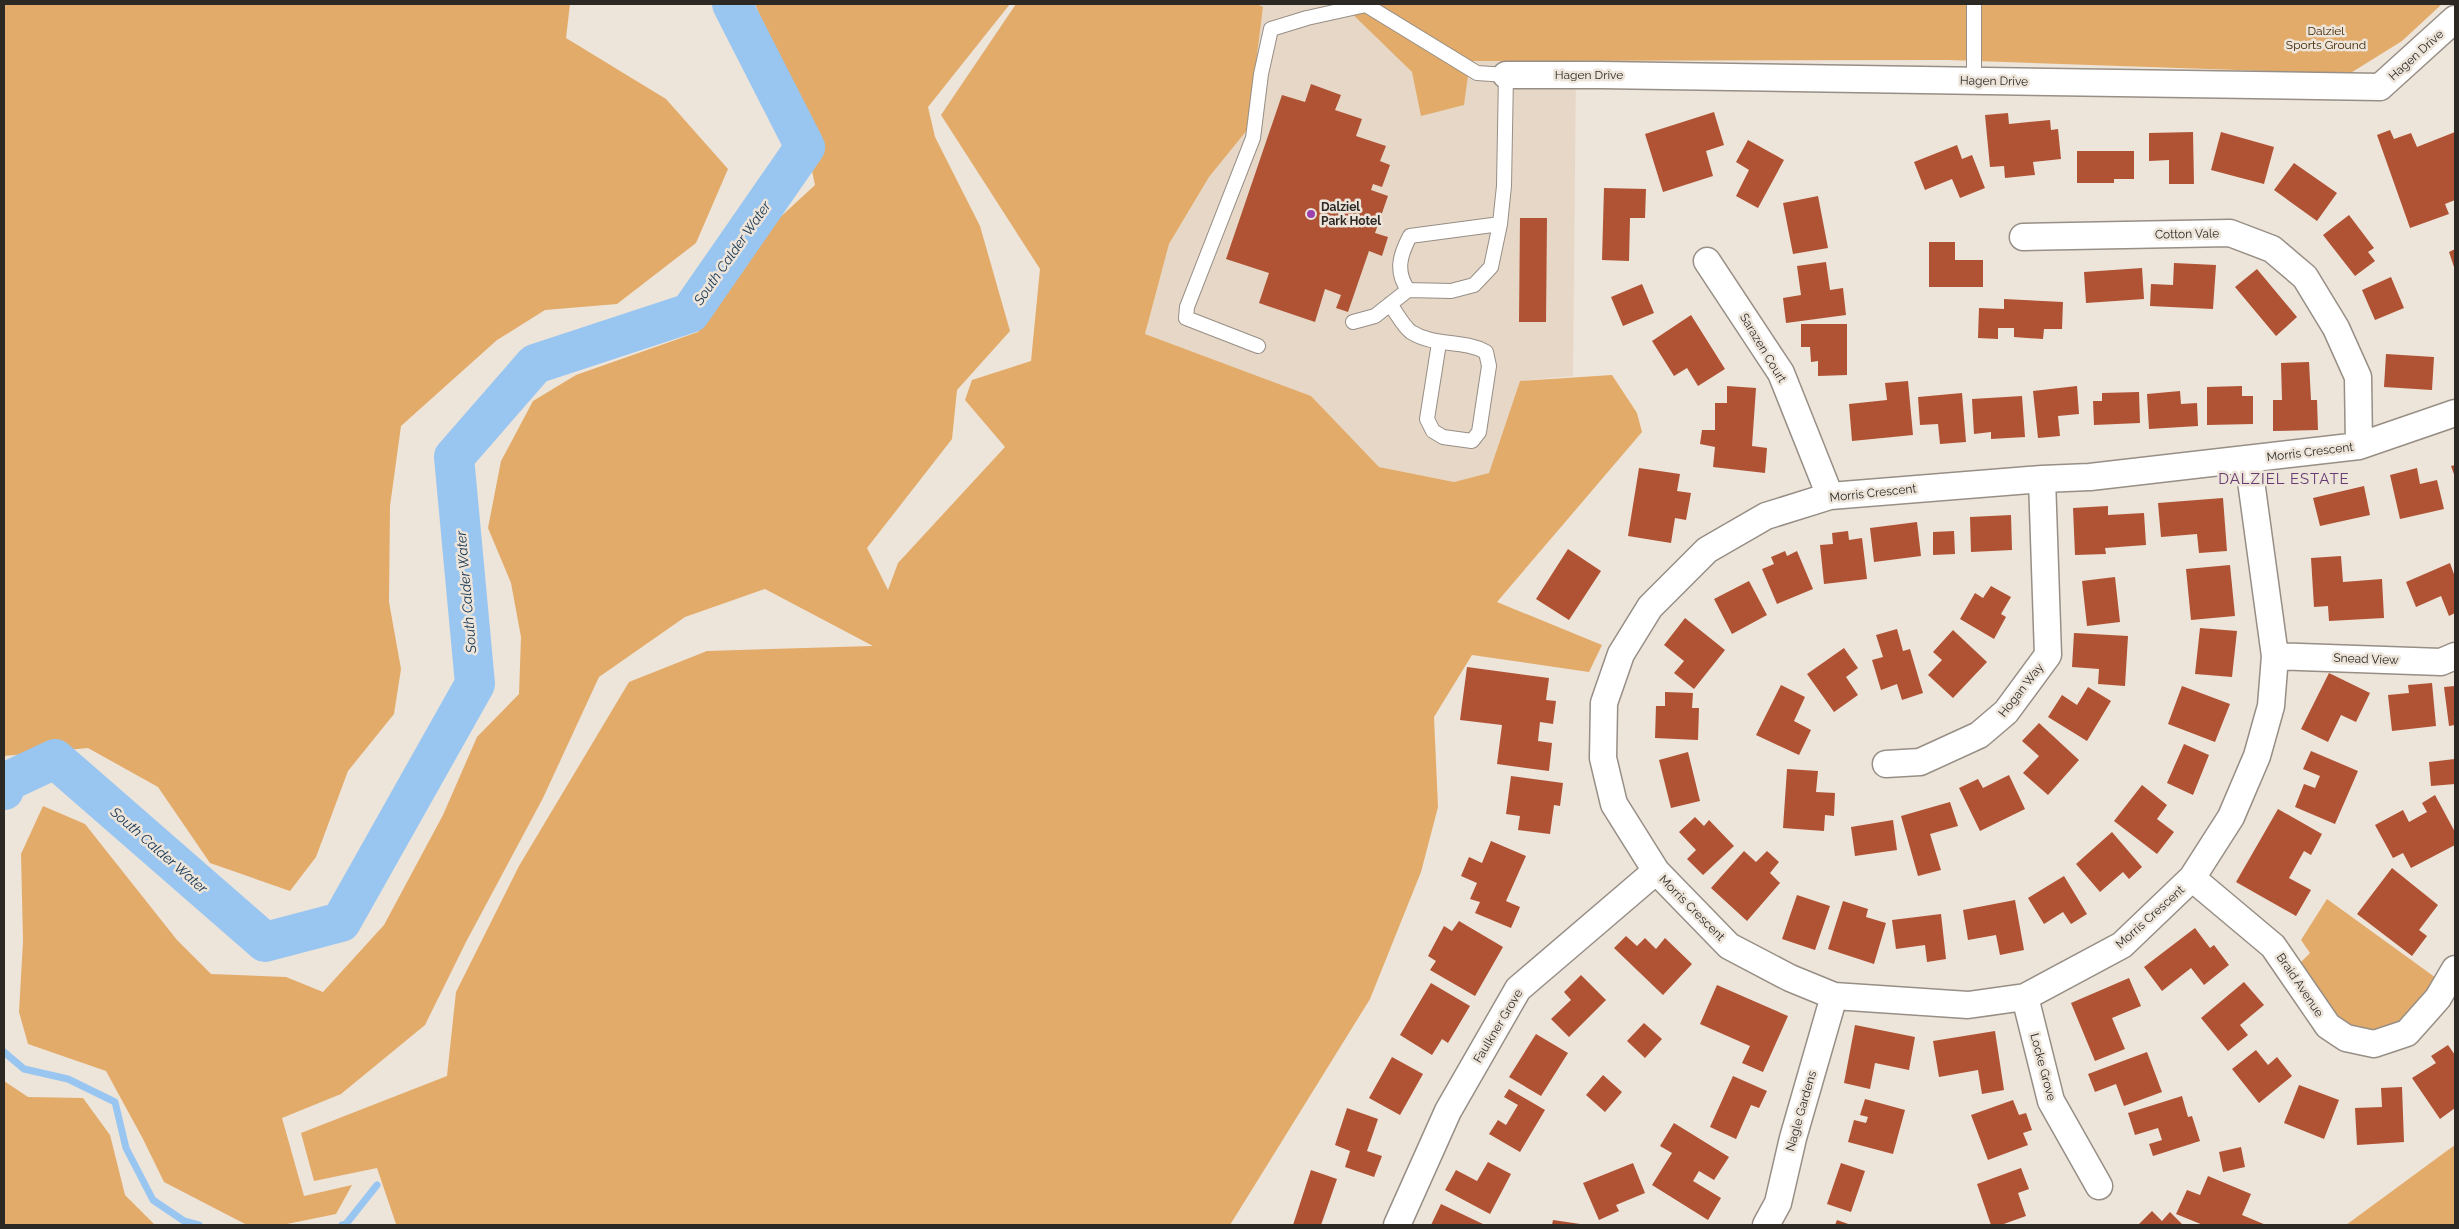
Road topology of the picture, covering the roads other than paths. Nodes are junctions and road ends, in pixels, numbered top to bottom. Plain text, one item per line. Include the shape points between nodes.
1 (1974, 4) edge
2 (2455, 19) edge
3 (1506, 75) junction
4 (1974, 81) junction
5 (1500, 224) junction
6 (2023, 237) dead end
7 (1707, 260) dead end
8 (1408, 290) junction
9 (1390, 304) junction
10 (1352, 322) dead end
11 (1439, 343) junction
12 (1258, 346) dead end
13 (2455, 413) edge
14 (2359, 446) junction
15 (2248, 459) junction
16 (2042, 478) junction
17 (1830, 496) junction
18 (2274, 656) junction
19 (2455, 656) edge
20 (1886, 764) dead end
21 (1656, 871) junction
22 (2192, 878) junction
23 (2455, 969) edge
24 (1834, 996) junction
25 (2025, 997) junction
26 (2099, 1186) dead end
27 (1397, 1225) edge
28 (1766, 1225) edge

1 - 4 lane
2 - 4 street, Hagen Drive via 2380,87
3 - 4 street, Hagen Drive
3 - 5 lane
3 - 12 lane via 1477,73 1366,5 1270,29 1253,138 1187,307 1186,318
5 - 8 lane via 1490,267 1474,285 1451,291
5 - 8 lane via 1410,236 1402,251 1400,278
6 - 14 street, Cotton Vale via 2230,233 2272,249 2305,277 2336,328 2355,369 2358,377
7 - 17 street, Sarazen Court via 1781,373
8 - 9 lane
9 - 10 lane via 1375,316
9 - 11 lane via 1410,331
11 - 11 lane via 1476,347 1486,352 1488,366 1479,432 1472,441 1443,438 1433,432 1427,419
13 - 14 street, Morris Crescent
14 - 15 street, Morris Crescent
15 - 16 street, Morris Crescent via 2090,477
15 - 18 street, Morris Crescent
16 - 17 street, Morris Crescent
16 - 20 street, Hogan Way via 2048,655 2006,712 1980,736 1920,762
17 - 21 street, Morris Crescent via 1766,516 1707,550 1650,608 1621,654 1604,704 1603,758 1614,804
18 - 19 street, Snead View via 2441,662
18 - 22 street, Morris Crescent via 2271,706 2257,756 2231,817
21 - 24 street, Morris Crescent via 1729,946 1790,978
21 - 27 street, Faulkner Grove via 1518,989 1448,1111
22 - 23 street, Braid Avenue via 2273,946 2328,1026 2346,1038 2374,1044 2407,1033 2438,998
22 - 25 street, Morris Crescent via 2122,945
24 - 25 street, Morris Crescent via 1968,1005
24 - 28 street, Nagle Gardens via 1778,1203
25 - 26 street, Locke Grove via 2051,1101

